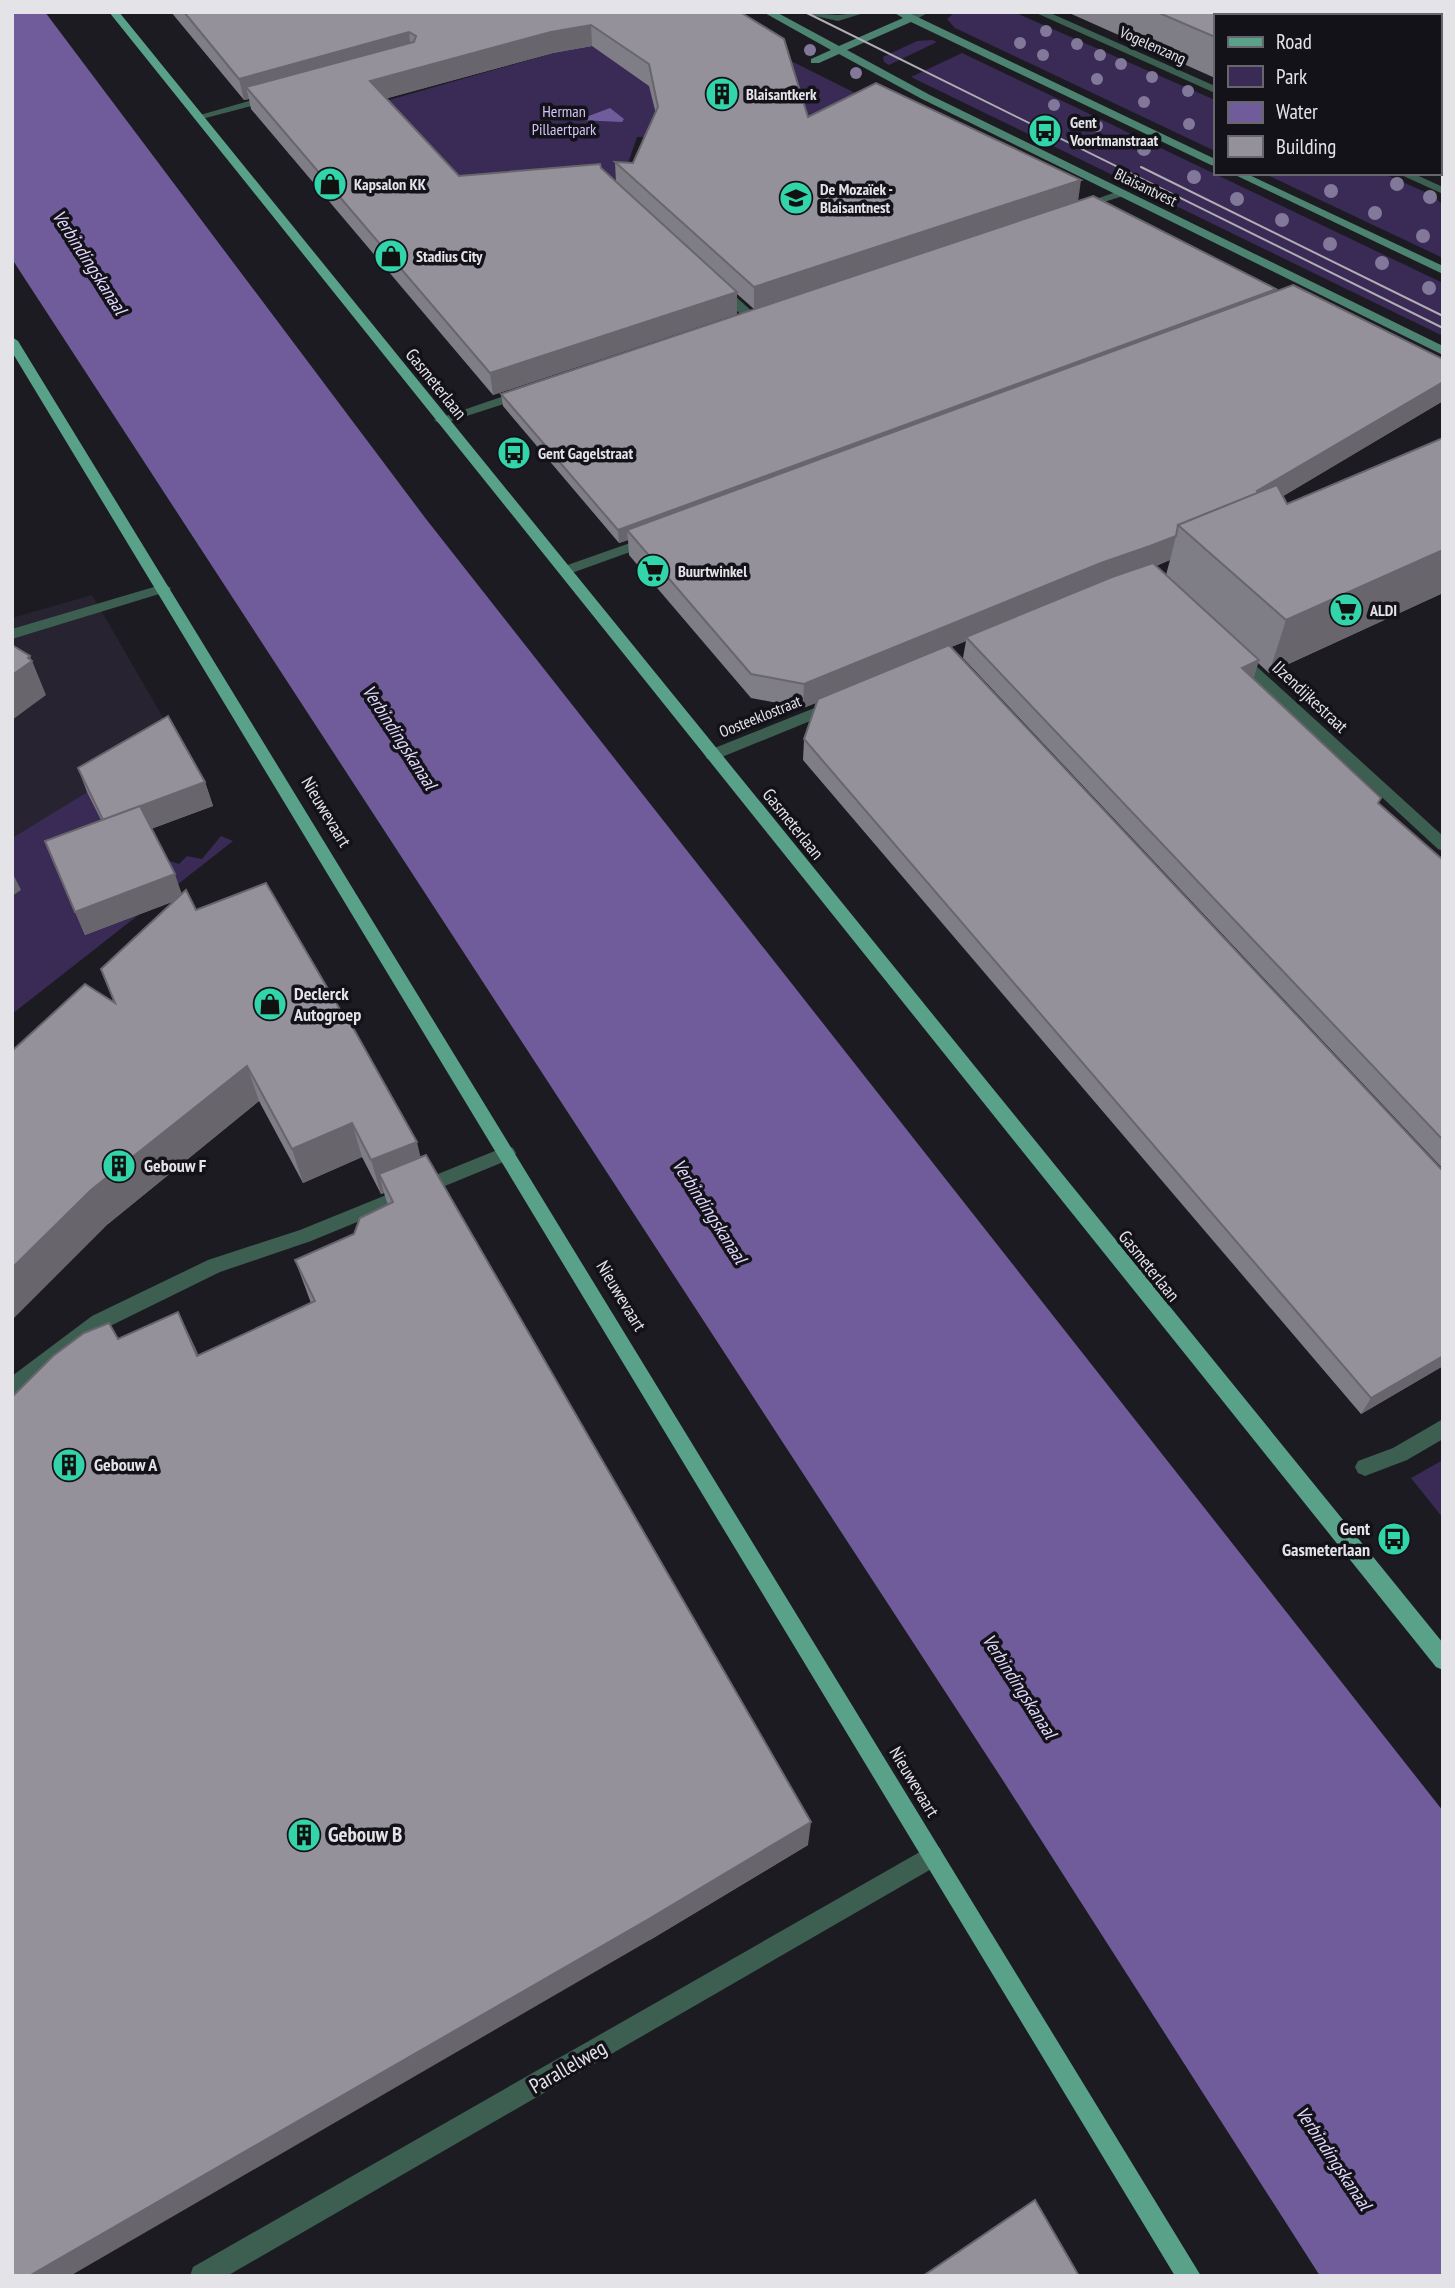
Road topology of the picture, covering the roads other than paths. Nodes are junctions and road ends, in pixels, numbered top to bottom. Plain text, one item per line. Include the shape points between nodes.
1 (114, 12) edge
2 (768, 12) edge
3 (802, 12) edge
4 (862, 12) edge
5 (898, 12) edge
6 (924, 12) edge
7 (1039, 12) edge
8 (911, 18) junction
9 (837, 51) junction
10 (815, 61) dead end
11 (1214, 90) edge
12 (284, 94) edge
13 (198, 117) junction
14 (1214, 163) edge
15 (1240, 175) edge
16 (1407, 175) edge
17 (1443, 191) edge
18 (1122, 193) junction
19 (1071, 210) edge
20 (1443, 271) edge
21 (710, 280) edge
22 (1322, 292) junction
23 (1299, 300) edge
24 (764, 313) edge
25 (751, 317) junction
26 (738, 322) edge
27 (12, 341) edge
28 (1443, 351) edge
29 (534, 389) edge
30 (440, 420) junction
31 (662, 536) edge
32 (564, 571) junction
33 (164, 587) junction
34 (12, 634) edge
35 (1231, 650) edge
36 (840, 702) edge
37 (712, 755) junction
38 (1443, 845) edge
39 (507, 1153) junction
40 (12, 1389) edge
41 (1443, 1428) edge
42 (1365, 1467) dead end
43 (1443, 1660) edge
44 (932, 1856) junction
45 (202, 2276) edge
46 (1189, 2276) edge

1 - 13 main road, Gasmeterlaan
2 - 9 main road, Blaisantvest
3 - 4 street via 838,18
5 - 8 main road
6 - 8 street
7 - 11 street, Vogelenzang
8 - 9 main road
8 - 14 main road
9 - 10 main road
9 - 18 main road, Blaisantvest
12 - 13 street
13 - 30 main road, Gasmeterlaan
15 - 20 main road
16 - 17 street
18 - 19 street
18 - 22 main road, Blaisantvest
21 - 25 street
22 - 23 street
22 - 28 main road, Blaisantvest
24 - 25 street
25 - 26 street
27 - 33 main road, Nieuwevaart
29 - 30 street
30 - 32 main road, Gasmeterlaan
31 - 32 street
32 - 37 main road, Gasmeterlaan
33 - 34 street
33 - 39 main road, Nieuwevaart
35 - 38 street, IJzendijkestraat
36 - 37 street, Oosteeklostraat
37 - 43 main road, Gasmeterlaan
39 - 40 street via 305,1236 214,1266 99,1322
39 - 44 main road, Nieuwevaart
41 - 42 street via 1400,1454
44 - 45 street, Parallelweg
44 - 46 main road, Nieuwevaart

